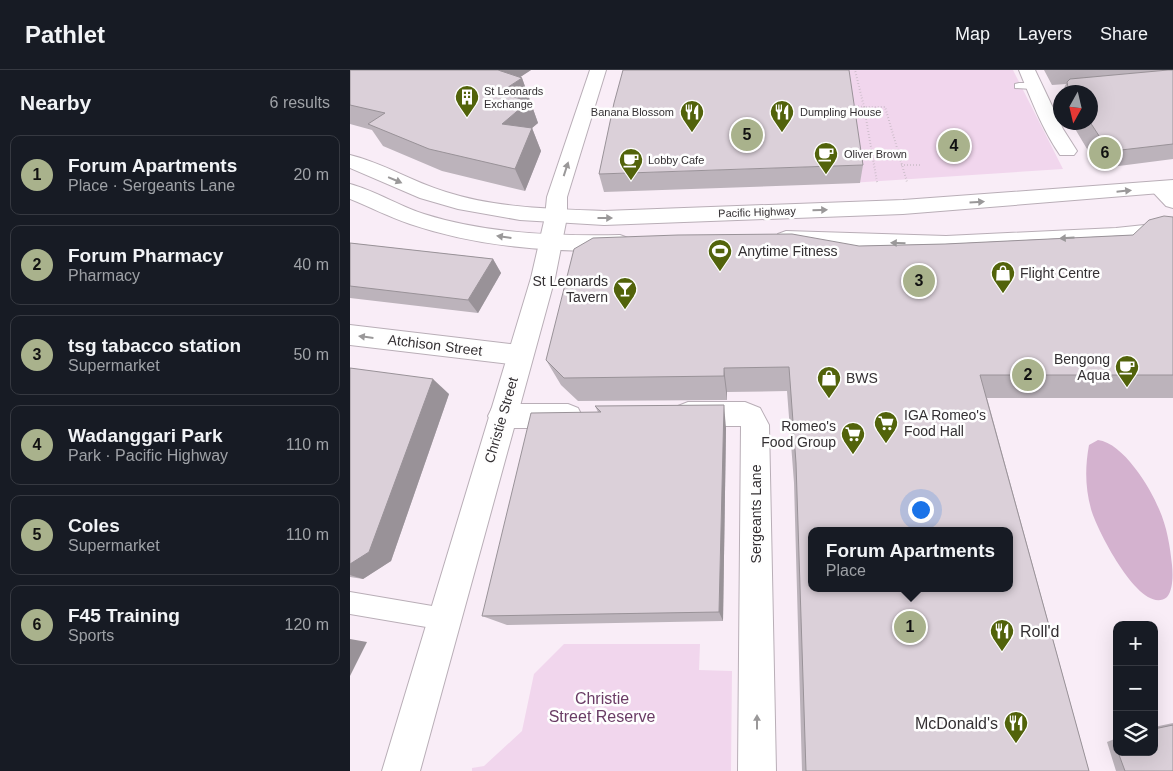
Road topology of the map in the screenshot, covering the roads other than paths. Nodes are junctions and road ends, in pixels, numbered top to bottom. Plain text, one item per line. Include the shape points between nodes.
1 (598, 70) edge
2 (1034, 85) edge
3 (1067, 151) dead end
4 (350, 161) edge
5 (350, 191) edge
6 (1168, 192) edge
7 (556, 216) junction
8 (1173, 229) edge
9 (762, 239) edge
10 (552, 242) junction
11 (638, 242) edge
12 (350, 335) edge
13 (519, 355) junction
14 (668, 415) edge
15 (502, 416) junction
16 (591, 416) edge
17 (350, 603) edge
18 (444, 619) junction
19 (401, 771) edge
20 (758, 771) edge

7 -> 1 main road, Christie Street via 557,197
2 - 3 main road
4 -> 7 main road, Pacific Highway via 440,198 511,212
10 -> 5 main road via 440,226
7 -> 6 main road, Pacific Highway via 604,218 903,207
7 - 10 main road, Christie Street
8 -> 9 main road, Pacific Highway via 946,244
10 - 11 main road
10 - 13 main road, Christie Street
13 -> 12 main road, Atchison Street
13 - 15 main road, Christie Street
20 -> 14 main road, Sergeants Lane via 755,425 750,416 742,414
15 - 16 main road
15 - 18 main road, Christie Street
17 - 18 lane
18 - 19 main road, Christie Street

